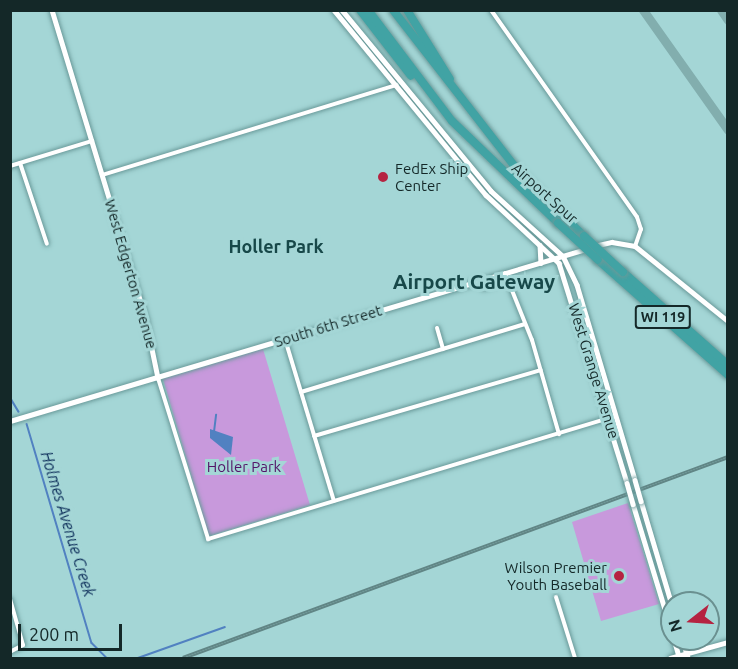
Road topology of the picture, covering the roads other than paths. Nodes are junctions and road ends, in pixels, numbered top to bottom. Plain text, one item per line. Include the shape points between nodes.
1 (52, 10) edge
2 (334, 10) edge
3 (342, 10) edge
4 (354, 10) edge
5 (360, 10) edge
6 (368, 10) edge
7 (393, 10) edge
8 (407, 10) edge
9 (491, 10) edge
10 (389, 48) junction
11 (402, 83) junction
12 (396, 85) junction
13 (418, 102) junction
14 (413, 106) junction
15 (470, 110) junction
16 (452, 121) junction
17 (92, 141) junction
18 (21, 163) junction
19 (10, 166) edge
20 (102, 175) junction
21 (482, 180) junction
22 (477, 184) junction
23 (539, 243) junction
24 (47, 244) dead end
25 (635, 246) junction
26 (563, 256) junction
27 (556, 258) junction
28 (542, 262) junction
29 (506, 273) junction
30 (508, 281) junction
31 (477, 282) junction
32 (577, 285) junction
33 (569, 287) junction
34 (728, 321) edge
35 (525, 324) junction
36 (437, 327) dead end
37 (285, 339) junction
38 (444, 349) junction
39 (596, 350) junction
40 (588, 352) junction
41 (728, 365) edge
42 (541, 370) junction
43 (728, 375) edge
44 (158, 378) junction
45 (301, 392) junction
46 (616, 416) junction
47 (608, 419) junction
48 (10, 421) edge
49 (559, 434) junction
50 (314, 436) junction
51 (334, 501) junction
52 (662, 572) junction
53 (655, 574) junction
54 (660, 591) edge
55 (668, 591) edge
56 (556, 597) dead end
57 (10, 599) edge
58 (728, 642) edge
59 (10, 652) edge
60 (687, 656) edge
61 (680, 657) edge
62 (574, 658) edge
63 (670, 658) edge

1 - 17 street, West Edgerton Avenue
2 - 12 street, West Grange Avenue
3 - 11 street, West Grange Avenue
4 - 10 highway
5 - 10 highway
6 - 16 highway, Airport Spur / WI 119
7 - 15 highway, Airport Spur / WI 119
8 - 15 highway
9 - 25 street via 637,217 640,232
10 - 16 highway
11 - 12 street
11 - 13 street, West Grange Avenue
12 - 14 street, West Grange Avenue
12 - 20 street
13 - 14 street
13 - 21 street, West Grange Avenue
14 - 22 street, West Grange Avenue
15 - 41 highway, Airport Spur / WI 119, bridge via 522,176
16 - 43 highway, Airport Spur / WI 119, bridge via 598,260
17 - 18 street
17 - 20 street, West Edgerton Avenue
18 - 19 street
18 - 24 street
20 - 44 street, West Edgerton Avenue
21 - 22 street
21 - 26 street, West Grange Avenue
22 - 23 street, West Grange Avenue
23 - 27 street, West Grange Avenue
23 - 28 street
25 - 26 street, South 6th Street via 612,242
25 - 34 street
26 - 27 street, South 6th Street
26 - 32 street, West Grange Avenue
27 - 28 street, South 6th Street
27 - 33 street, West Grange Avenue
28 - 29 street, South 6th Street
29 - 30 street
29 - 31 street, South 6th Street
30 - 31 street via 483,288
30 - 35 street
31 - 37 street, South 6th Street
32 - 33 street
32 - 39 street, West Grange Avenue
33 - 40 street, West Grange Avenue
35 - 38 street
35 - 42 street
36 - 38 street
37 - 44 street, South 6th Street
37 - 45 street
38 - 45 street
39 - 40 street
39 - 46 street, West Grange Avenue
40 - 47 street, West Grange Avenue
42 - 49 street
42 - 50 street
44 - 48 street, South 6th Street
44 - 51 street, West Edgerton Avenue via 208,538
45 - 50 street
46 - 47 street
46 - 52 street, West Grange Avenue, bridge
47 - 49 street
47 - 53 street, West Grange Avenue, bridge
49 - 51 street
50 - 51 street
52 - 53 street
52 - 55 street, West Grange Avenue
53 - 54 street, West Grange Avenue
56 - 62 street
57 - 59 street via 22,647
58 - 60 street
60 - 61 street
61 - 63 street

